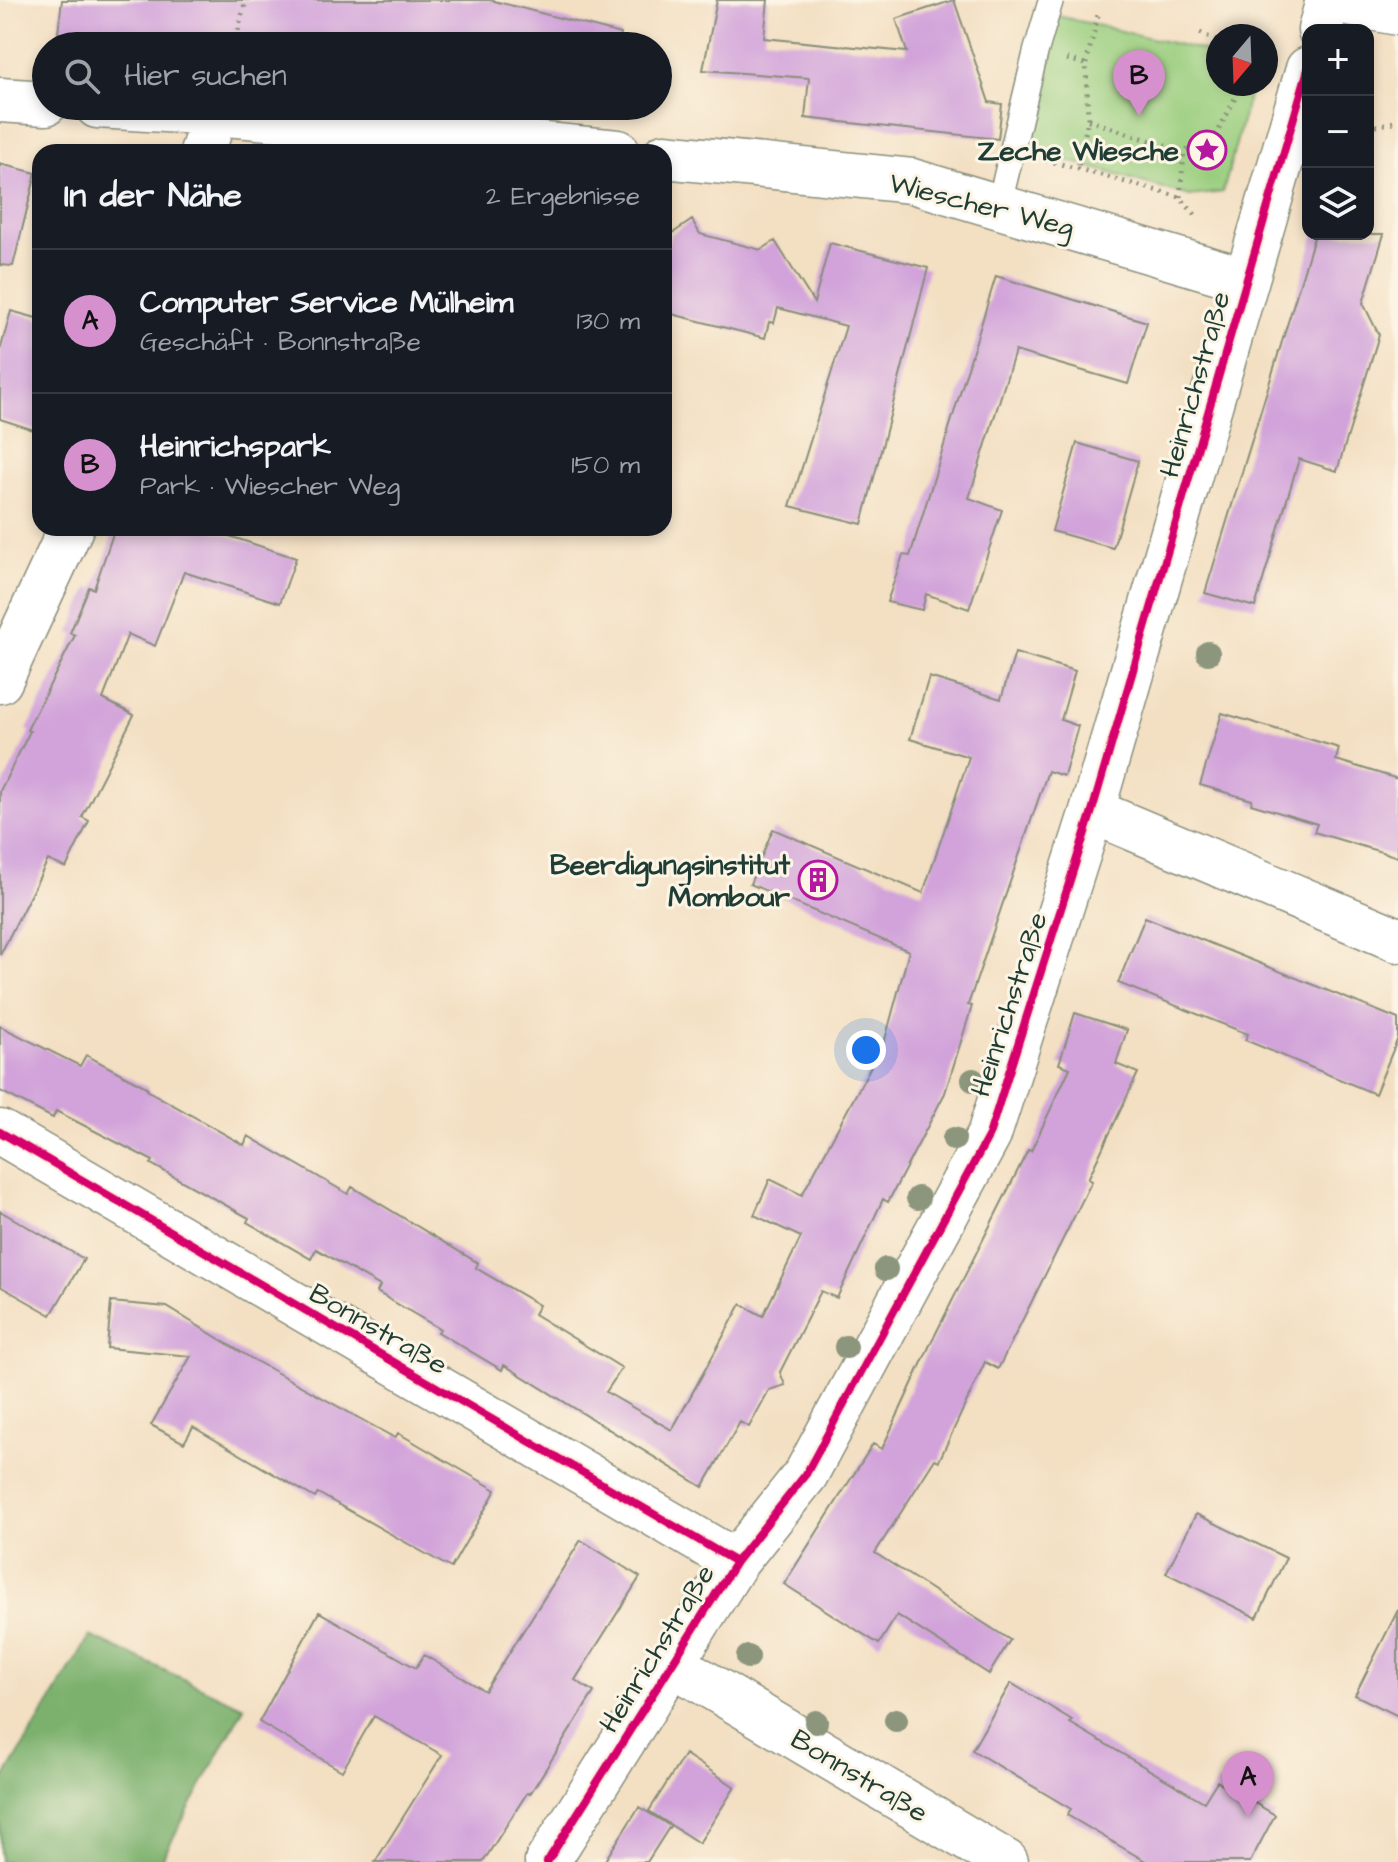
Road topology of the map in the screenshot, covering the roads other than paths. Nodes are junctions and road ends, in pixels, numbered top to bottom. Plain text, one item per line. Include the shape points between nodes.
1 (1051, 0) edge
2 (1328, 0) edge
3 (1398, 13) edge
4 (1322, 24) edge
5 (1302, 89) edge
6 (0, 100) edge
7 (32, 102) edge
8 (157, 120) edge
9 (209, 132) edge
10 (454, 144) edge
11 (672, 157) edge
12 (999, 205) junction
13 (1246, 280) junction
14 (67, 536) edge
15 (0, 681) edge
16 (1092, 811) junction
17 (1398, 940) edge
18 (0, 1132) edge
19 (736, 1562) junction
20 (673, 1664) junction
21 (547, 1862) edge
22 (1006, 1862) edge

1 - 12 lane
2 - 3 street
2 - 4 street
5 - 13 street, Heinrichstraße
6 - 7 street
8 - 9 street
9 - 10 street
11 - 12 street, Wiescher Weg via 912,181
12 - 13 street, Wiescher Weg
13 - 16 street, Heinrichstraße
14 - 15 street
16 - 17 street
16 - 19 street, Heinrichstraße via 989,1135 806,1474
18 - 19 street, Bonnstraße
19 - 20 street, Heinrichstraße
20 - 21 street, Heinrichstraße
20 - 22 street, Bonnstraße

